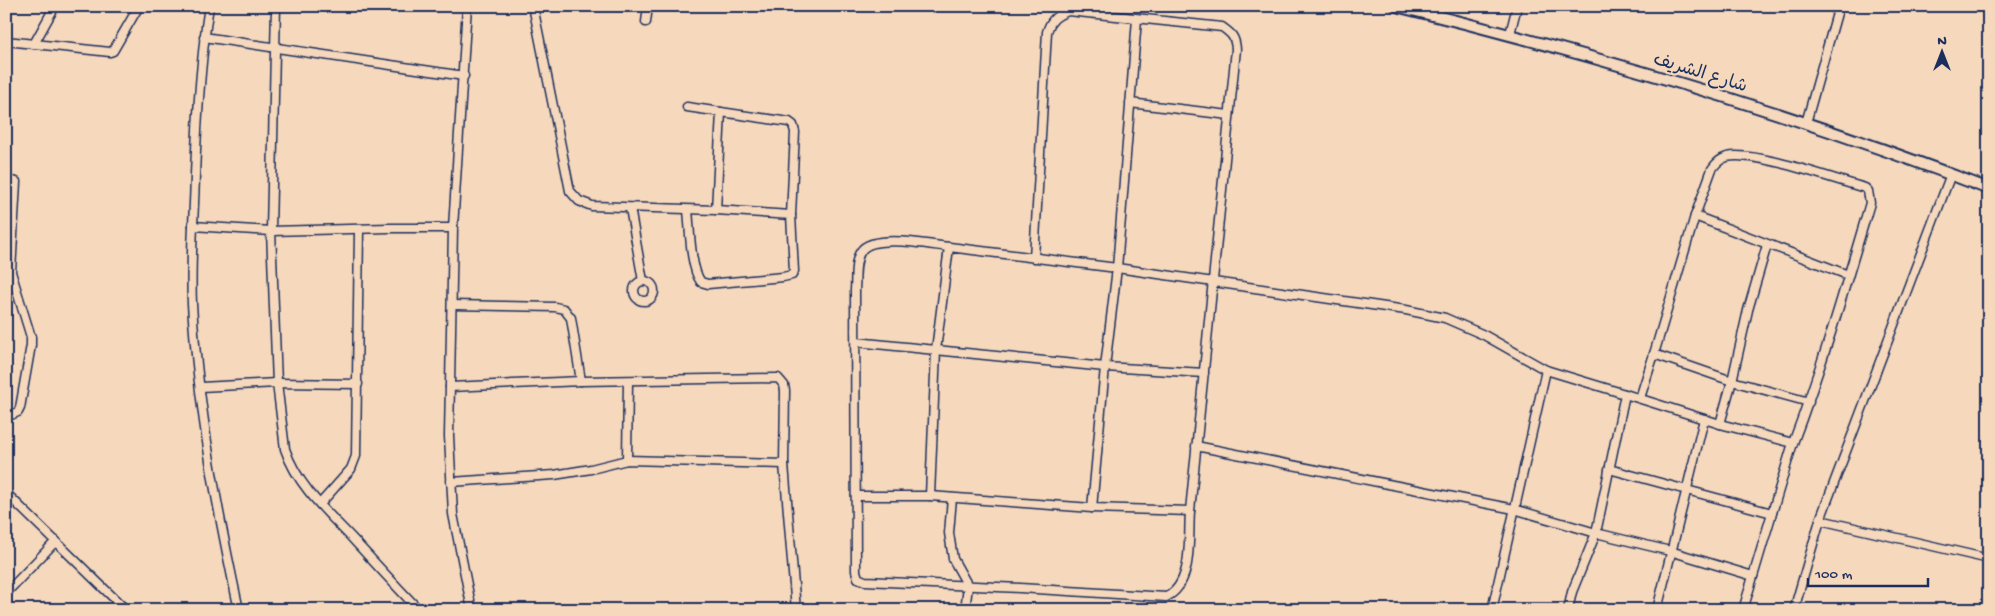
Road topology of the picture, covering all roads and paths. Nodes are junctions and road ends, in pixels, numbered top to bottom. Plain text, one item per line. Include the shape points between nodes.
1 (55, 6) edge
2 (138, 6) edge
3 (210, 6) edge
4 (276, 6) edge
5 (467, 6) edge
6 (533, 6) edge
7 (648, 6) edge
8 (1396, 6) edge
9 (1517, 6) edge
10 (1839, 6) edge
11 (1137, 19) junction
12 (646, 22) dead end
13 (1510, 34) junction
14 (204, 37) junction
15 (6, 41) edge
16 (34, 44) junction
17 (276, 49) junction
18 (464, 76) junction
19 (1130, 103) junction
20 (687, 107) dead end
21 (721, 112) junction
22 (1230, 115) junction
23 (1806, 123) junction
24 (1951, 174) junction
25 (6, 180) edge
26 (1989, 189) edge
27 (630, 208) junction
28 (688, 210) junction
29 (716, 210) junction
30 (791, 214) junction
31 (1695, 216) junction
32 (193, 226) junction
33 (453, 228) junction
34 (359, 230) junction
35 (271, 231) junction
36 (1767, 245) junction
37 (949, 247) junction
38 (1034, 258) junction
39 (1117, 268) junction
40 (1848, 275) junction
41 (643, 281) dead end
42 (1213, 282) junction
43 (453, 305) junction
44 (856, 342) junction
45 (936, 350) junction
46 (1654, 354) junction
47 (1105, 367) junction
48 (1546, 370) junction
49 (1204, 374) junction
50 (628, 381) junction
51 (1732, 381) junction
52 (581, 382) junction
53 (277, 384) junction
54 (358, 384) junction
55 (201, 387) junction
56 (450, 388) junction
57 (1625, 394) junction
58 (1640, 398) junction
59 (1809, 402) junction
60 (6, 417) edge
61 (1704, 419) junction
62 (1720, 424) junction
63 (1793, 443) junction
64 (1196, 446) junction
65 (627, 460) junction
66 (784, 464) junction
67 (1609, 469) junction
68 (451, 482) junction
69 (1687, 491) junction
70 (6, 493) edge
71 (856, 496) junction
72 (930, 496) junction
73 (952, 498) junction
74 (320, 504) junction
75 (1092, 508) junction
76 (1514, 509) junction
77 (1190, 511) junction
78 (1772, 514) junction
79 (1820, 520) junction
80 (1596, 533) junction
81 (56, 541) junction
82 (1670, 551) junction
83 (1989, 559) edge
84 (1753, 576) junction
85 (968, 586) junction
86 (6, 593) edge
87 (126, 610) edge
88 (239, 610) edge
89 (419, 610) edge
90 (472, 610) edge
91 (796, 610) edge
92 (965, 610) edge
93 (1492, 610) edge
94 (1568, 610) edge
95 (1657, 610) edge
96 (1742, 610) edge
97 (1794, 610) edge

1 - 16 street
2 - 16 street via 113,51
3 - 14 street
4 - 17 street
5 - 18 street
6 - 27 street via 570,191 579,201 592,206
7 - 12 street
8 - 13 main road, شارع الشريف
9 - 13 street
10 - 23 street
11 - 19 street
11 - 22 street via 1222,28 1230,32 1235,38 1236,49
11 - 38 street via 1068,11 1056,16 1049,24
13 - 23 main road, شارع الشريف
14 - 17 street
14 - 32 street via 196,124
15 - 16 street
17 - 18 street
17 - 35 street
18 - 33 street
19 - 22 street
19 - 39 street
20 - 21 street
21 - 29 street
21 - 30 street via 794,125
22 - 42 street
23 - 24 main road, شارع الشريف
24 - 26 main road, شارع الشريف
24 - 79 street
25 - 60 street via 16,182 11,272 31,345 20,408
27 - 28 street
27 - 41 street
28 - 29 street
28 - 30 street via 698,278 708,284 792,274
29 - 30 street
31 - 36 street
31 - 40 street via 1712,169 1725,157 1774,162 1865,188 1870,203
31 - 46 street
32 - 35 street
32 - 55 street via 192,304
33 - 34 street
33 - 43 street
34 - 35 street
34 - 54 street
35 - 53 street
36 - 40 street
36 - 51 street
37 - 38 street
37 - 44 street via 883,241 861,250 855,290
37 - 45 street
38 - 39 street
39 - 42 street
39 - 47 street
40 - 59 street
42 - 48 street via 1445,318 1484,335
42 - 49 street
43 - 52 street via 564,309 571,318
43 - 56 street
44 - 45 street
44 - 71 street
45 - 47 street
45 - 72 street
46 - 51 street
46 - 58 street
47 - 49 street
47 - 75 street
48 - 57 street
48 - 76 street
49 - 64 street
50 - 52 street
50 - 65 street
50 - 66 street via 778,378 785,391
51 - 59 street
51 - 62 street
52 - 56 street
53 - 54 street
53 - 55 street
53 - 74 street via 282,435 289,460 299,479
54 - 74 street via 356,456 351,469
55 - 88 street via 206,442
56 - 68 street
57 - 58 street
57 - 67 street
58 - 61 street
59 - 63 street
61 - 62 street
61 - 69 street
62 - 63 street
63 - 78 street
64 - 76 street
64 - 77 street
65 - 66 street
65 - 68 street via 554,475
66 - 91 street
67 - 69 street
67 - 80 street
68 - 90 street via 453,514
69 - 78 street
69 - 82 street
70 - 81 street
71 - 72 street
71 - 85 street via 858,578
72 - 73 street
73 - 75 street
73 - 85 street via 949,533 953,558
74 - 89 street
75 - 77 street
76 - 80 street
76 - 93 street
77 - 85 street via 1183,582 1166,597
78 - 84 street
79 - 83 street
79 - 97 street
80 - 82 street
80 - 94 street via 1575,583
81 - 86 street
81 - 87 street
82 - 84 street
82 - 95 street
84 - 96 street
85 - 92 street

